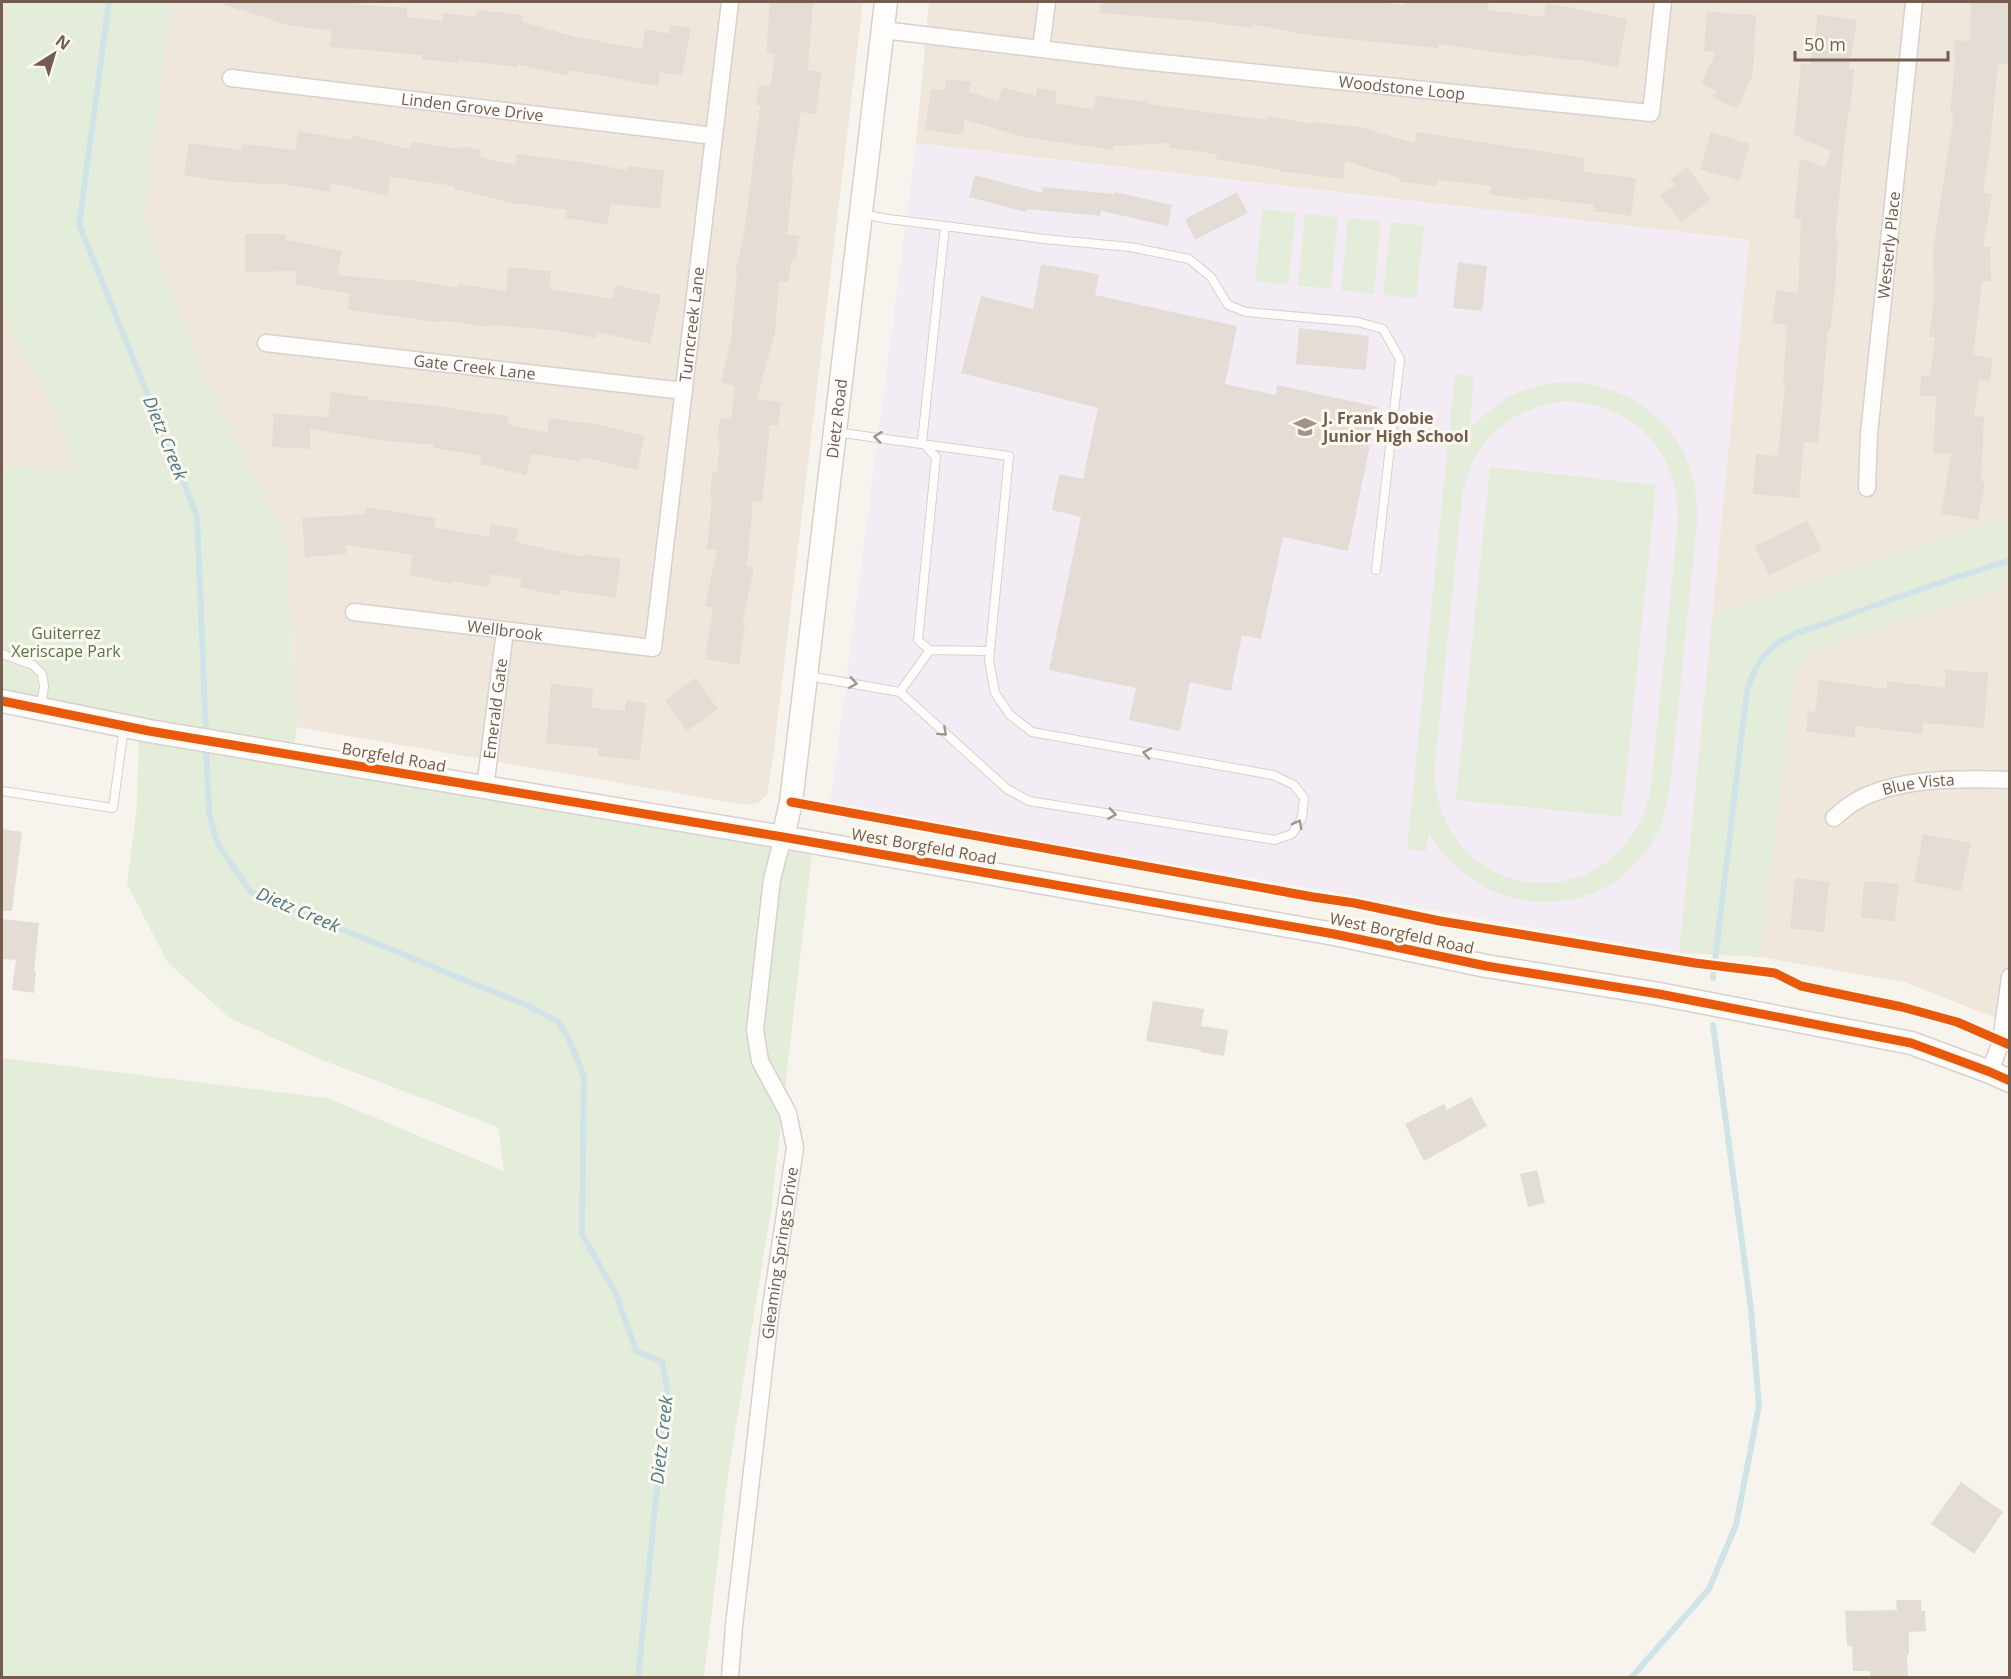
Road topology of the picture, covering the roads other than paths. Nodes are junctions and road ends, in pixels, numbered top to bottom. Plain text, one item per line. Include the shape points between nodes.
1 (730, 2) edge
2 (886, 2) edge
3 (1047, 2) edge
4 (1663, 2) edge
5 (1914, 2) edge
6 (883, 30) junction
7 (1041, 49) junction
8 (231, 78) dead end
9 (714, 136) junction
10 (860, 214) junction
11 (945, 226) junction
12 (266, 343) dead end
13 (684, 391) junction
14 (834, 432) junction
15 (922, 442) junction
16 (1867, 488) dead end
17 (1376, 570) dead end
18 (354, 612) dead end
19 (506, 631) junction
20 (653, 648) joint
21 (930, 650) junction
22 (989, 651) junction
23 (2, 654) edge
24 (805, 676) junction
25 (900, 692) junction
26 (2, 701) edge
27 (41, 708) junction
28 (124, 726) junction
29 (2010, 780) edge
30 (485, 788) junction
31 (2, 791) edge
32 (1834, 818) dead end
33 (783, 837) junction
34 (2010, 977) edge
35 (2000, 1076) edge
36 (730, 1677) edge

1 - 9 street, Turncreek Lane
2 - 6 street, Dietz Road
3 - 7 street
4 - 7 street, Woodstone Loop via 1651,113
5 - 16 street, Westerly Place via 1869,434
6 - 7 street, Woodstone Loop
6 - 10 street, Dietz Road
8 - 9 street, Linden Grove Drive
9 - 13 street, Turncreek Lane
10 - 11 lane
10 - 14 street, Dietz Road
11 - 15 lane
11 - 17 lane via 1130,247 1189,259 1211,277 1228,304 1246,312 1358,322 1383,329 1400,358
12 - 13 street, Gate Creek Lane
13 - 20 street, Turncreek Lane
15 -> 14 lane
14 - 24 street, Dietz Road
15 - 21 lane via 936,457 918,640
15 - 22 lane via 1009,456
18 - 19 street, Wellbrook
19 - 20 street, Wellbrook
19 - 30 street, Emerald Gate
21 - 22 lane
21 - 25 lane
25 -> 22 lane via 1007,789 1029,801 1275,840 1292,834 1302,818 1304,798 1294,785 1273,776 1032,732 1010,715 995,693
23 - 27 lane via 33,665 42,674
24 -> 25 lane
24 - 33 street, Dietz Road via 791,802
26 - 27 street, Borgfeld Road
27 - 28 street, Borgfeld Road
28 - 30 street, Borgfeld Road
28 - 31 lane via 113,808
29 - 32 street, Blue Vista via 1956,778 1887,788 1853,802
30 - 33 street, Borgfeld Road
33 - 35 street, West Borgfeld Road via 1334,934 1486,966 1911,1043
33 - 36 street, Gleaming Springs Drive via 772,879 755,1030 760,1061 788,1113 795,1148 771,1307
34 - 35 street

